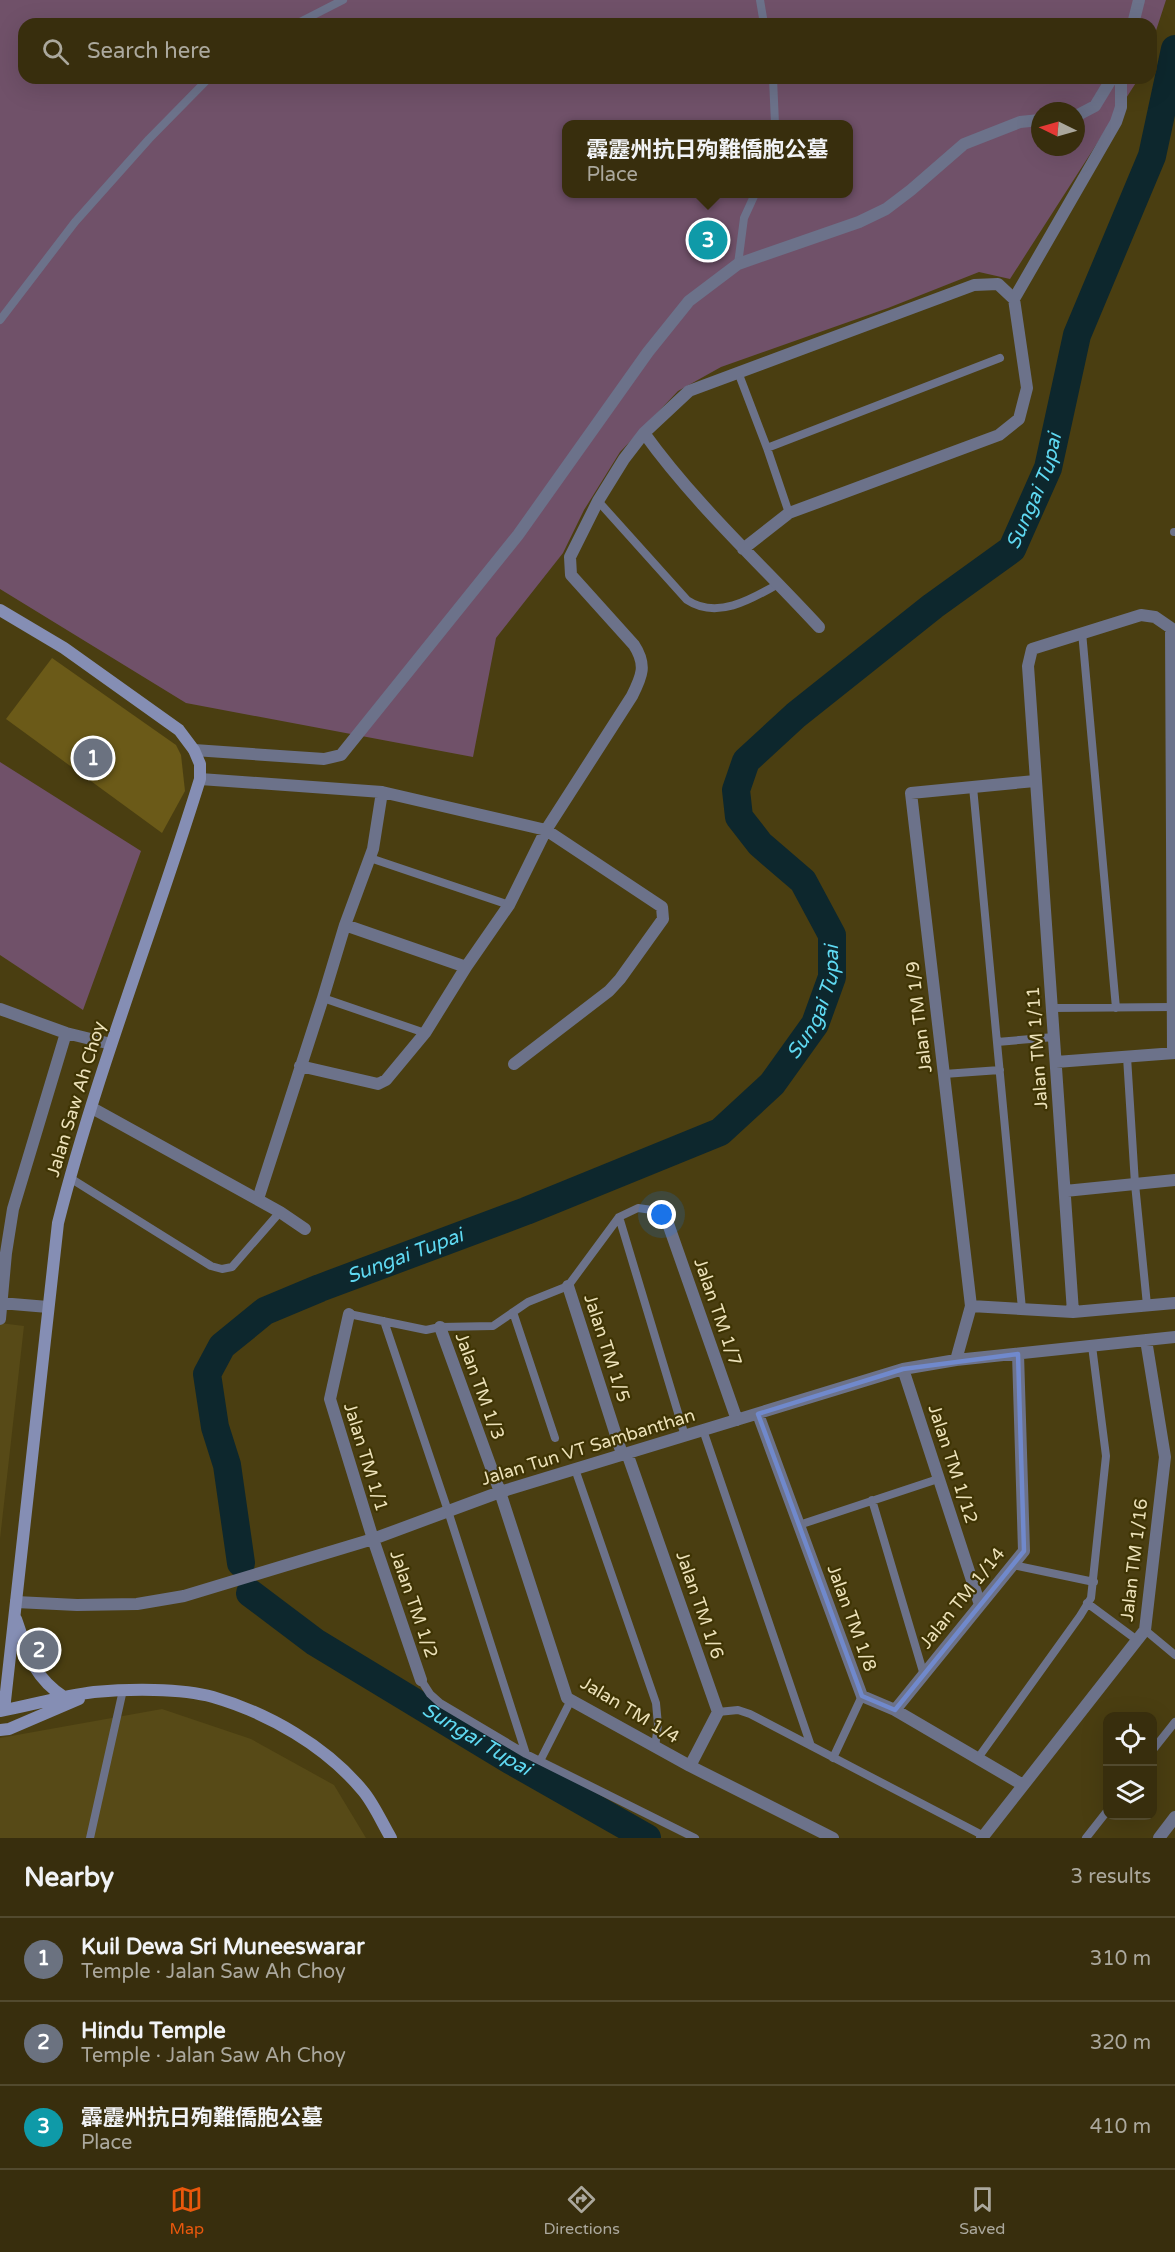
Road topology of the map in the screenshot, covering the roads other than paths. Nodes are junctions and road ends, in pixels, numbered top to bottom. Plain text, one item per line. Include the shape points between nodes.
1 (343, 0) edge
2 (760, 0) edge
3 (1139, 0) edge
4 (308, 18) edge
5 (763, 18) edge
6 (1134, 18) edge
7 (202, 84) edge
8 (773, 84) edge
9 (1108, 84) edge
10 (1121, 84) edge
11 (1085, 111) edge
12 (775, 120) edge
13 (1031, 121) edge
14 (753, 198) edge
15 (738, 264) junction
16 (1014, 299) junction
17 (0, 320) edge
18 (1000, 358) dead end
19 (738, 372) junction
20 (644, 433) junction
21 (768, 448) junction
22 (598, 501) junction
23 (789, 513) junction
24 (743, 549) junction
25 (778, 584) junction
26 (0, 610) edge
27 (819, 627) dead end
28 (1082, 632) junction
29 (194, 750) junction
30 (200, 779) junction
31 (1035, 782) junction
32 (973, 787) junction
33 (382, 792) junction
34 (546, 830) junction
35 (370, 858) junction
36 (509, 906) junction
37 (345, 925) junction
38 (466, 967) junction
39 (1174, 981) edge
40 (323, 998) junction
41 (1173, 1007) junction
42 (1052, 1008) junction
43 (1116, 1008) junction
44 (0, 1009) edge
45 (66, 1033) junction
46 (425, 1033) junction
47 (1054, 1037) junction
48 (997, 1042) junction
49 (111, 1044) junction
50 (1174, 1053) edge
51 (1126, 1057) junction
52 (1056, 1062) junction
53 (514, 1064) dead end
54 (300, 1066) junction
55 (1000, 1070) junction
56 (944, 1074) junction
57 (92, 1108) junction
58 (70, 1178) junction
59 (1175, 1180) edge
60 (1135, 1184) junction
61 (1065, 1191) junction
62 (258, 1199) junction
63 (280, 1212) junction
64 (665, 1215) joint
65 (619, 1217) junction
66 (305, 1229) dead end
67 (568, 1286) junction
68 (1, 1303) edge
69 (1175, 1303) edge
70 (1147, 1305) junction
71 (971, 1306) junction
72 (48, 1307) junction
73 (1022, 1309) junction
74 (513, 1312) junction
75 (1073, 1312) junction
76 (349, 1314) joint
77 (0, 1319) edge
78 (384, 1321) junction
79 (440, 1327) junction
80 (1175, 1337) edge
81 (1146, 1340) junction
82 (1092, 1346) junction
83 (1018, 1354) junction
84 (956, 1360) junction
85 (903, 1369) junction
86 (758, 1414) junction
87 (737, 1420) junction
88 (704, 1430) junction
89 (685, 1436) junction
90 (555, 1438) dead end
91 (624, 1454) junction
92 (575, 1468) junction
93 (938, 1479) junction
94 (500, 1491) junction
95 (872, 1500) junction
96 (448, 1511) junction
97 (798, 1525) junction
98 (373, 1539) junction
99 (1013, 1565) junction
100 (1094, 1582) junction
101 (1088, 1603) junction
102 (980, 1605) junction
103 (16, 1609) junction
104 (1141, 1635) junction
105 (1175, 1655) edge
106 (924, 1675) junction
107 (421, 1680) joint
108 (123, 1690) junction
109 (94, 1692) junction
110 (862, 1696) junction
111 (64, 1697) junction
112 (571, 1700) junction
113 (895, 1710) junction
114 (2, 1711) edge
115 (718, 1712) junction
116 (1175, 1722) edge
117 (0, 1730) edge
118 (1157, 1745) edge
119 (811, 1746) junction
120 (655, 1747) junction
121 (526, 1754) junction
122 (834, 1758) junction
123 (978, 1758) junction
124 (540, 1761) junction
125 (690, 1766) junction
126 (1023, 1785) junction
127 (1103, 1815) edge
128 (1175, 1817) edge
129 (828, 1837) edge
130 (983, 1837) edge
131 (90, 1838) edge
132 (391, 1838) edge
133 (695, 1838) edge
134 (1086, 1838) edge
135 (1159, 1838) edge

1 - 4 lane
2 - 5 lane
3 - 6 street
7 - 17 lane via 75,222
8 - 12 lane
9 - 11 street via 1095,106
10 - 16 street via 1116,122
13 - 15 street via 964,144 903,196 859,222
14 - 15 lane via 744,218
15 - 29 street via 689,301 648,352 518,536 341,755 324,759
16 - 19 street via 998,284 974,285
16 - 23 street via 1028,388 1019,419 999,435
18 - 21 lane
19 - 20 street via 689,391
19 - 21 lane
20 - 22 street
20 - 24 street
21 - 23 lane
22 - 25 lane via 696,606 747,602
22 - 34 street via 570,557 571,575 634,645 640,654 643,675
23 - 24 street
24 - 25 street
25 - 27 street
26 - 29 street via 64,648 179,730
28 - 31 street, Jalan TM 1/11 via 1032,649 1028,666
28 - 39 street via 1141,615 1155,617 1171,628
28 - 43 lane
29 - 30 street via 200,764
30 - 33 street
30 - 49 street, Jalan Saw Ah Choy
31 - 32 street, Jalan TM 1/9
31 - 42 street, Jalan TM 1/11
32 - 48 lane
32 - 56 street, Jalan TM 1/9 via 911,793
33 - 34 street
33 - 35 street
34 - 36 street
34 - 53 street via 662,907 664,914 620,980
35 - 36 lane
35 - 37 street
36 - 38 street
37 - 38 street
37 - 40 street
38 - 46 street
39 - 41 street
40 - 46 lane
40 - 54 street
41 - 43 lane
41 - 50 street
42 - 43 lane
42 - 47 street, Jalan TM 1/11
44 - 45 street
45 - 49 street
45 - 68 street via 13,1209
46 - 54 street via 386,1080 378,1084
47 - 48 lane
47 - 52 street, Jalan TM 1/11
48 - 55 lane
49 - 57 street, Jalan Saw Ah Choy
50 - 51 street
51 - 52 street
51 - 60 lane
52 - 61 street, Jalan TM 1/11
54 - 62 street
55 - 56 lane
55 - 73 lane
56 - 71 street, Jalan TM 1/9
57 - 58 street, Jalan Saw Ah Choy
57 - 62 street
58 - 63 lane via 211,1266 222,1269 232,1267
58 - 72 street, Jalan Saw Ah Choy via 58,1223
59 - 60 street
60 - 61 street
60 - 70 lane
61 - 75 street, Jalan TM 1/11
62 - 63 street
63 - 66 street
64 - 65 lane via 638,1208
64 - 87 street, Jalan TM 1/7
65 - 67 lane
65 - 89 lane
67 - 74 lane
67 - 91 street, Jalan TM 1/5
68 - 72 street
68 - 77 street
69 - 70 street
70 - 75 street
71 - 73 street
71 - 84 street, Jalan TM 1/9
72 - 103 street, Jalan Saw Ah Choy
73 - 75 street
74 - 79 lane via 494,1326
74 - 90 lane
76 - 78 lane
76 - 98 street, Jalan TM 1/1 via 330,1399
78 - 79 lane via 426,1330
78 - 96 lane
79 - 94 street, Jalan TM 1/3
80 - 81 street, Jalan Tun VT Sambanthan
81 - 82 street, Jalan Tun VT Sambanthan
81 - 104 street, Jalan TM 1/16 via 1165,1457
82 - 83 street, Jalan Tun VT Sambanthan
82 - 100 lane via 1106,1456
83 - 84 street, Jalan Tun VT Sambanthan
83 - 99 street, Jalan TM 1/14 via 1024,1551
84 - 85 street, Jalan Tun VT Sambanthan
85 - 86 street, Jalan Tun VT Sambanthan
85 - 93 street, Jalan TM 1/12
86 - 87 street, Jalan Tun VT Sambanthan
86 - 97 street, Jalan TM 1/8
87 - 88 street, Jalan Tun VT Sambanthan
88 - 89 street, Jalan Tun VT Sambanthan
88 - 119 lane
89 - 91 street, Jalan Tun VT Sambanthan
91 - 92 street, Jalan Tun VT Sambanthan
91 - 115 street, Jalan TM 1/6
92 - 94 street, Jalan Tun VT Sambanthan
92 - 120 lane via 656,1703
93 - 95 lane
93 - 102 street, Jalan TM 1/12
94 - 96 street, Jalan Tun VT Sambanthan
94 - 112 street, Jalan TM 1/4 via 567,1698
95 - 97 lane
95 - 106 lane
96 - 98 street, Jalan Tun VT Sambanthan
96 - 121 lane
97 - 110 street, Jalan TM 1/8
98 - 103 street, Jalan Tun VT Sambanthan via 184,1596 137,1604
98 - 107 street, Jalan TM 1/2
99 - 100 lane
99 - 102 street, Jalan TM 1/14
100 - 101 lane
101 - 104 lane
101 - 123 lane
102 - 106 street, Jalan TM 1/14
103 - 111 street via 37,1674
103 - 114 street, Jalan Saw Ah Choy
104 - 105 lane
104 - 126 street, Jalan TM 1/16
106 - 113 street, Jalan TM 1/14
107 - 121 lane via 440,1703
108 - 109 street
108 - 131 lane
108 - 132 street via 212,1697 263,1716 338,1764 364,1792
109 - 111 street
109 - 117 street
110 - 113 street, Jalan TM 1/8
110 - 122 lane
111 - 114 street
112 - 120 street, Jalan TM 1/4
112 - 124 lane
113 - 123 street, Jalan TM 1/8
115 - 119 lane via 738,1710 750,1714
115 - 125 street
116 - 118 lane
119 - 122 lane
120 - 125 street, Jalan TM 1/4
121 - 124 lane
122 - 130 lane
123 - 126 street, Jalan TM 1/8
124 - 133 lane
125 - 129 street, Jalan TM 1/4
126 - 130 street, Jalan TM 1/16
127 - 134 lane
128 - 135 street

